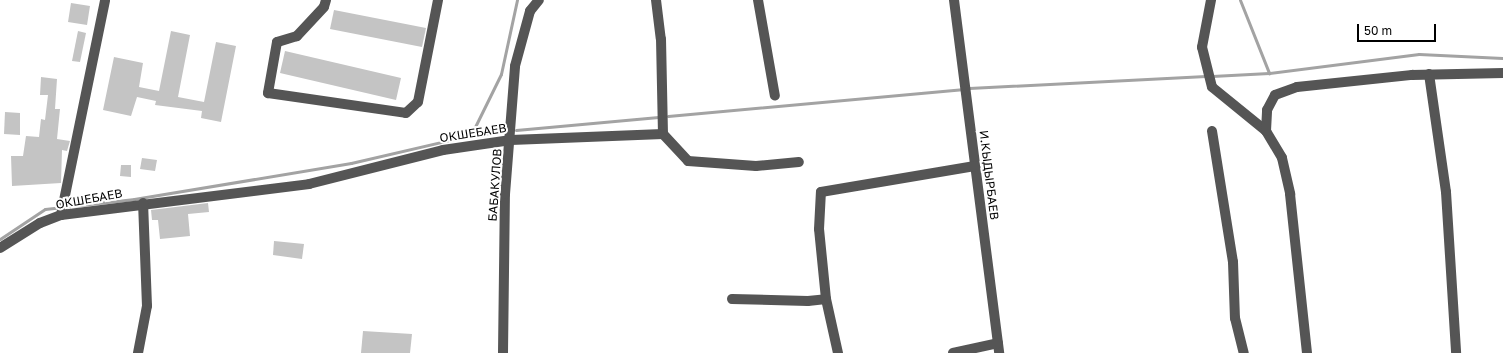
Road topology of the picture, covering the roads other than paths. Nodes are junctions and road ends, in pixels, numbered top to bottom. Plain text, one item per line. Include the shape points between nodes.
1 (105, 0) edge
2 (326, 0) edge
3 (438, 0) edge
4 (539, 0) edge
5 (656, 0) edge
6 (758, 0) edge
7 (954, 0) edge
8 (1211, 0) edge
9 (1503, 73) edge
10 (1428, 74) junction
11 (775, 96) dead end
12 (1212, 131) dead end
13 (1266, 131) junction
14 (663, 134) junction
15 (511, 140) junction
16 (799, 162) dead end
17 (975, 166) junction
18 (143, 203) junction
19 (62, 215) junction
20 (0, 248) edge
21 (826, 298) junction
22 (732, 299) dead end
23 (998, 348) edge
24 (138, 353) edge
25 (503, 353) edge
26 (838, 353) edge
27 (953, 353) edge
28 (1244, 353) edge
29 (1307, 353) edge
30 (1456, 353) edge

1 - 19 street
2 - 3 street via 324,7 297,36 277,42 268,93 406,113 418,102
4 - 15 street, БАБАКУЛОВ via 530,11 515,66
5 - 14 street via 661,39
6 - 11 street
7 - 17 street, И.КЫДЫРБАЕВ
8 - 13 street via 1202,47 1212,87
9 - 10 street
10 - 13 street via 1297,87 1275,95 1267,110
10 - 30 street via 1446,192
12 - 28 street via 1233,262 1236,318
13 - 29 street via 1282,158 1290,194
14 - 15 street, ОКШЕБАЕВ
14 - 16 street via 688,161 756,166
15 - 18 street, ОКШЕБАЕВ via 443,150 309,184
15 - 25 street, БАБАКУЛОВ via 506,194
17 - 21 street via 821,192 819,229
17 - 23 street, И.КЫДЫРБАЕВ
18 - 19 street, ОКШЕБАЕВ
18 - 24 street via 147,306
19 - 20 street, ОКШЕБАЕВ via 40,223
21 - 22 street via 808,301
21 - 26 street
23 - 27 street

